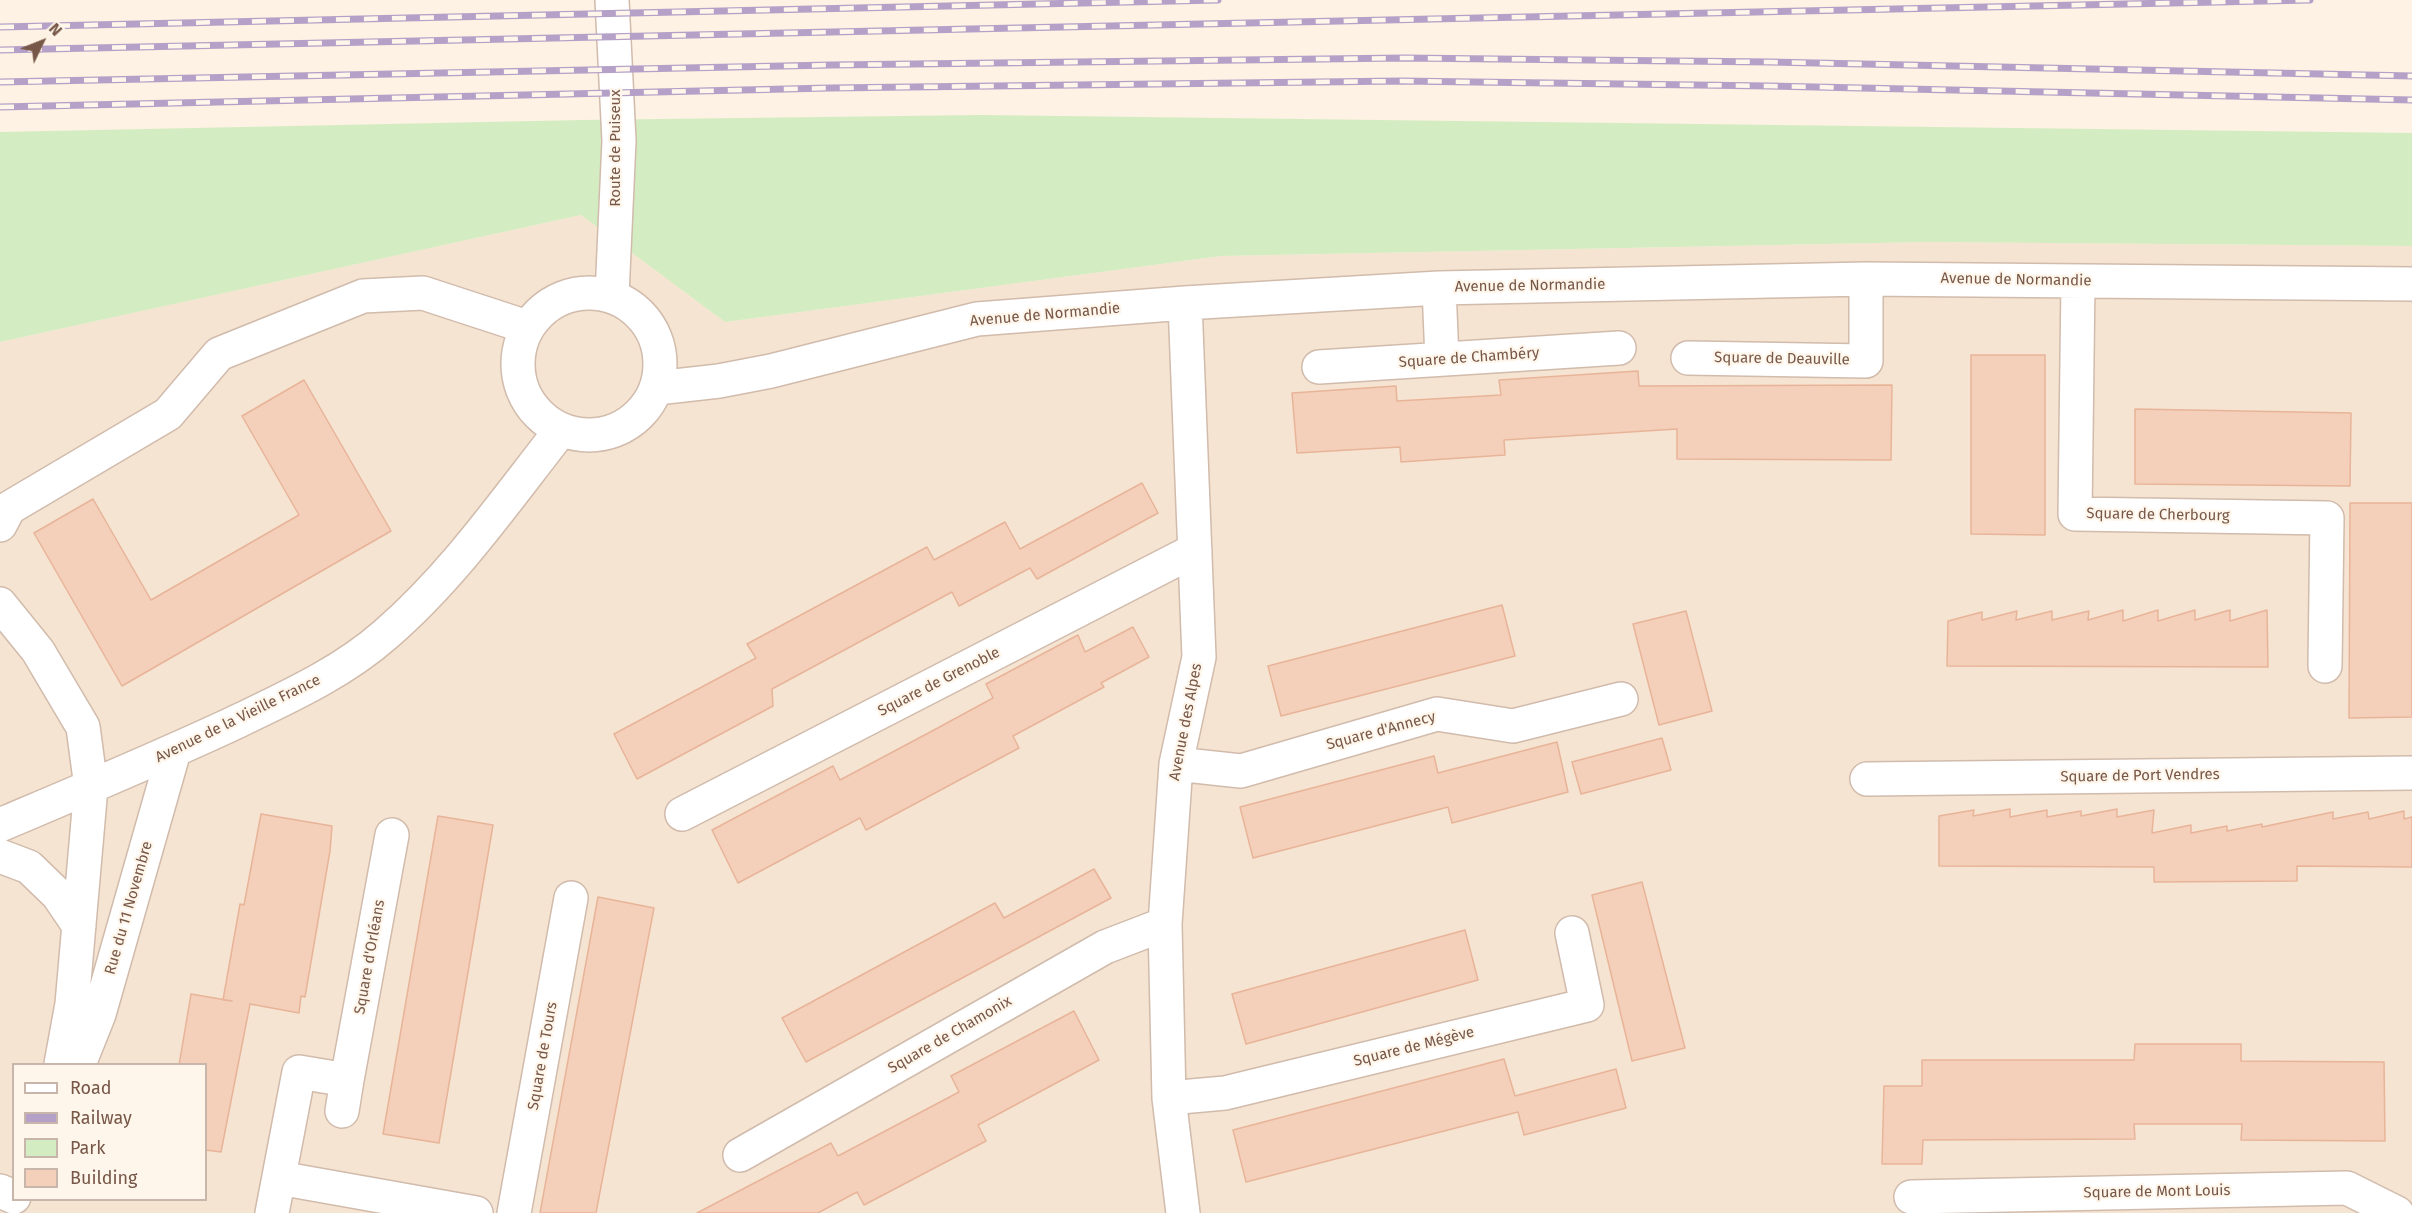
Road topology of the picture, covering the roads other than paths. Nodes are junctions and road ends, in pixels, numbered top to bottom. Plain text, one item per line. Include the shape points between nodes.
1 (612, 0) edge
2 (1866, 279) junction
3 (2078, 280) junction
4 (2412, 284) edge
5 (1439, 288) junction
6 (612, 295) junction
7 (1185, 303) junction
8 (527, 327) junction
9 (1619, 348) dead end
10 (1688, 358) dead end
11 (1442, 359) junction
12 (1319, 367) dead end
13 (657, 388) junction
14 (561, 430) junction
15 (0, 525) edge
16 (1195, 550) junction
17 (0, 604) edge
18 (2325, 666) dead end
19 (1621, 699) dead end
20 (174, 751) junction
21 (1176, 764) junction
22 (2412, 773) edge
23 (1867, 779) dead end
24 (91, 787) junction
25 (682, 814) dead end
26 (0, 825) edge
27 (392, 835) dead end
28 (0, 856) edge
29 (571, 898) dead end
30 (1165, 924) junction
31 (78, 926) junction
32 (1572, 933) dead end
33 (61, 1063) edge
34 (80, 1063) edge
35 (1169, 1098) junction
36 (740, 1155) dead end
37 (279, 1178) junction
38 (1911, 1197) dead end
39 (272, 1213) edge
40 (476, 1213) edge
41 (514, 1213) edge
42 (1182, 1213) edge
43 (2397, 1213) edge

1 - 6 street, Route de Puiseux via 619,141
2 - 3 street, Avenue de Normandie
2 - 5 street, Avenue de Normandie
2 - 10 street, Square de Deauville via 1866,361
3 - 4 street, Avenue de Normandie
3 - 18 street, Square de Cherbourg via 2075,514 2327,518
5 - 7 street, Avenue de Normandie
5 - 11 street
6 - 8 street via 588,291 564,296 543,308
6 - 13 street via 632,306 648,322 658,343 661,365
7 - 13 street, Avenue de Normandie via 977,319 771,371
7 - 16 street, Avenue des Alpes
8 - 14 street via 518,350 517,374 525,397 540,417
8 - 15 street via 423,293 363,296 219,354 168,414 9,508
9 - 11 street, Square de Chambéry
11 - 12 street, Square de Chambéry
13 - 14 street via 646,408 628,424 607,434 584,436
14 - 20 street, Avenue de la Vieille France via 441,581 385,635 336,670 284,699
16 - 21 street, Avenue des Alpes via 1199,657
16 - 25 street, Square de Grenoble
17 - 24 street via 38,651 83,727
19 - 21 street, Square d'Annecy via 1513,726 1437,714 1241,771
20 - 24 street, Avenue de la Vieille France
20 - 34 street, Rue du 11 Novembre via 99,1014
21 - 30 street, Avenue des Alpes
22 - 23 street, Square de Port Vendres
24 - 26 street, Avenue de la Vieille France
24 - 31 street
27 - 37 street, Square d'Orléans via 345,1095 301,1059
28 - 31 street via 28,867 58,895
29 - 41 street, Square de Tours
30 - 35 street, Avenue des Alpes
30 - 36 street, Square de Chamonix via 1105,947
31 - 33 street via 72,1004
32 - 35 street, Square de Mégève via 1587,1005 1225,1093
35 - 42 street, Avenue des Alpes
37 - 39 street, Square d'Orléans
37 - 40 street
38 - 43 street, Square de Mont Louis via 2347,1188

